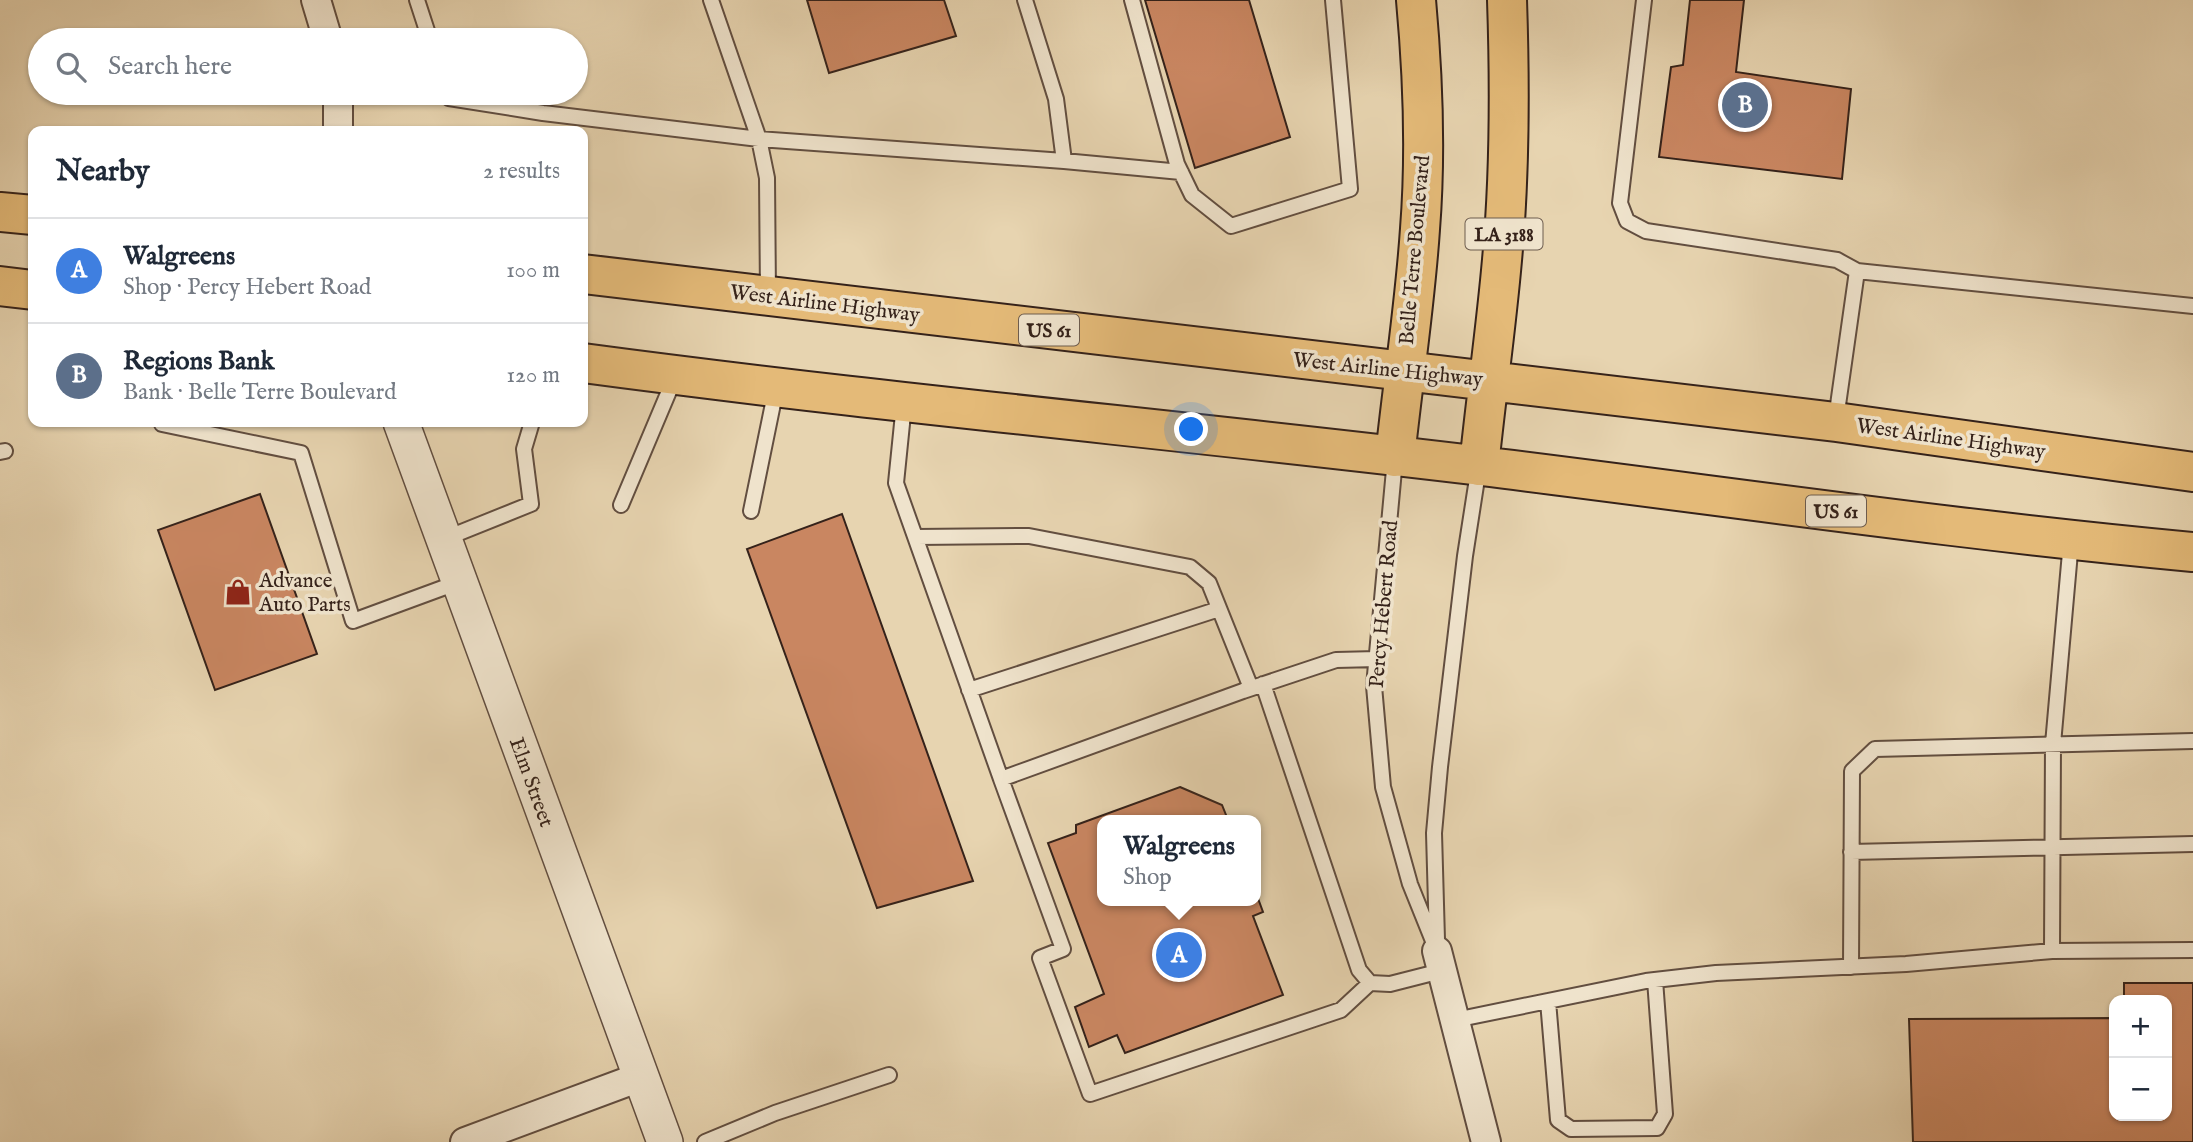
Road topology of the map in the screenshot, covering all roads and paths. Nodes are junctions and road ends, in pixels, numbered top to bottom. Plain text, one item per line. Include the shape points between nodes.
1 (316, 0) edge
2 (417, 0) edge
3 (711, 0) edge
4 (1025, 0) edge
5 (1132, 0) edge
6 (1334, 0) edge
7 (1416, 0) edge
8 (1507, 0) edge
9 (1644, 0) edge
10 (324, 28) edge
11 (426, 28) edge
12 (338, 105) edge
13 (493, 105) edge
14 (338, 126) edge
15 (759, 139) junction
16 (1065, 161) junction
17 (1181, 172) junction
18 (0, 212) edge
19 (28, 215) edge
20 (1857, 271) junction
21 (588, 275) edge
22 (0, 286) edge
23 (28, 289) edge
24 (768, 297) junction
25 (2193, 306) edge
26 (588, 364) edge
27 (1404, 372) junction
28 (675, 375) junction
29 (1487, 380) junction
30 (777, 386) junction
31 (904, 403) junction
32 (1836, 422) junction
33 (176, 427) edge
34 (403, 427) edge
35 (531, 427) edge
36 (1395, 457) junction
37 (1479, 466) junction
38 (2193, 472) edge
39 (621, 505) dead end
40 (751, 512) dead end
41 (916, 537) junction
42 (443, 540) junction
43 (2071, 541) junction
44 (2193, 552) edge
45 (459, 582) junction
46 (1219, 609) junction
47 (1377, 659) junction
48 (1257, 686) junction
49 (969, 690) junction
50 (2193, 741) edge
51 (2053, 744) junction
52 (1001, 779) junction
53 (2193, 844) edge
54 (2052, 847) junction
55 (1851, 852) junction
56 (2193, 950) edge
57 (2052, 951) junction
58 (1439, 961) junction
59 (1850, 967) junction
60 (1655, 980) junction
61 (1370, 983) junction
62 (1548, 1001) junction
63 (1455, 1020) junction
64 (889, 1075) dead end
65 (640, 1077) junction
66 (465, 1142) edge
67 (665, 1142) edge
68 (705, 1142) edge
69 (1486, 1142) edge

1 - 10 street
2 - 11 lane
3 - 15 lane
4 - 16 lane via 1056,99
5 - 17 lane
6 - 17 lane via 1350,189 1231,226 1192,195
7 - 27 highway, Belle Terre Boulevard via 1423,147 1421,215
8 - 29 highway, LA 3188 via 1506,202
9 - 20 lane via 1620,203 1627,221 1646,231 1837,260
12 - 14 street
13 - 15 lane
15 - 16 lane
15 - 24 lane via 767,178
16 - 17 lane
18 - 19 highway
20 - 25 lane
20 - 32 lane
21 - 24 highway, West Airline Highway / US 61
22 - 23 highway
24 - 27 highway, West Airline Highway / US 61
26 - 28 highway, US 61
27 - 29 highway, West Airline Highway / US 61
27 - 36 highway, Belle Terre Boulevard
28 - 30 highway, US 61
28 - 39 lane
29 - 32 highway, West Airline Highway / US 61
29 - 37 highway, LA 3188
30 - 31 highway, US 61
30 - 40 lane
31 - 36 highway, US 61
31 - 41 lane via 896,483
32 - 38 highway, West Airline Highway / US 61
33 - 45 lane via 301,453 353,621
34 - 42 street, Elm Street
35 - 42 lane via 524,449 531,504
36 - 37 highway, US 61
36 - 47 lane, Percy Hebert Road
37 - 43 highway, US 61
37 - 58 lane, Percy Hebert Road via 1434,833
41 - 46 lane via 1029,536 1190,567 1209,583
41 - 49 lane
42 - 45 street, Elm Street
43 - 44 highway, US 61
43 - 51 lane
45 - 65 street, Elm Street
46 - 48 lane
46 - 49 lane
47 - 48 lane via 1336,660
47 - 58 lane, Percy Hebert Road via 1374,686 1383,786 1410,884
48 - 52 lane
48 - 61 lane via 1359,970
49 - 52 lane
50 - 51 lane
51 - 54 lane
51 - 55 lane via 1875,749 1852,771
52 - 61 lane via 1063,949 1040,958 1090,1094 1341,1010
53 - 54 lane
54 - 55 lane
54 - 57 lane
55 - 59 lane
56 - 57 lane
57 - 59 lane
58 - 61 lane via 1390,984
58 - 63 street, Percy Hebert Road
59 - 60 lane
60 - 62 lane
60 - 62 lane via 1665,1114 1657,1128 1571,1129 1558,1120
62 - 63 lane
63 - 69 street, Percy Hebert Road
64 - 68 lane
65 - 66 street
65 - 67 street, Elm Street

